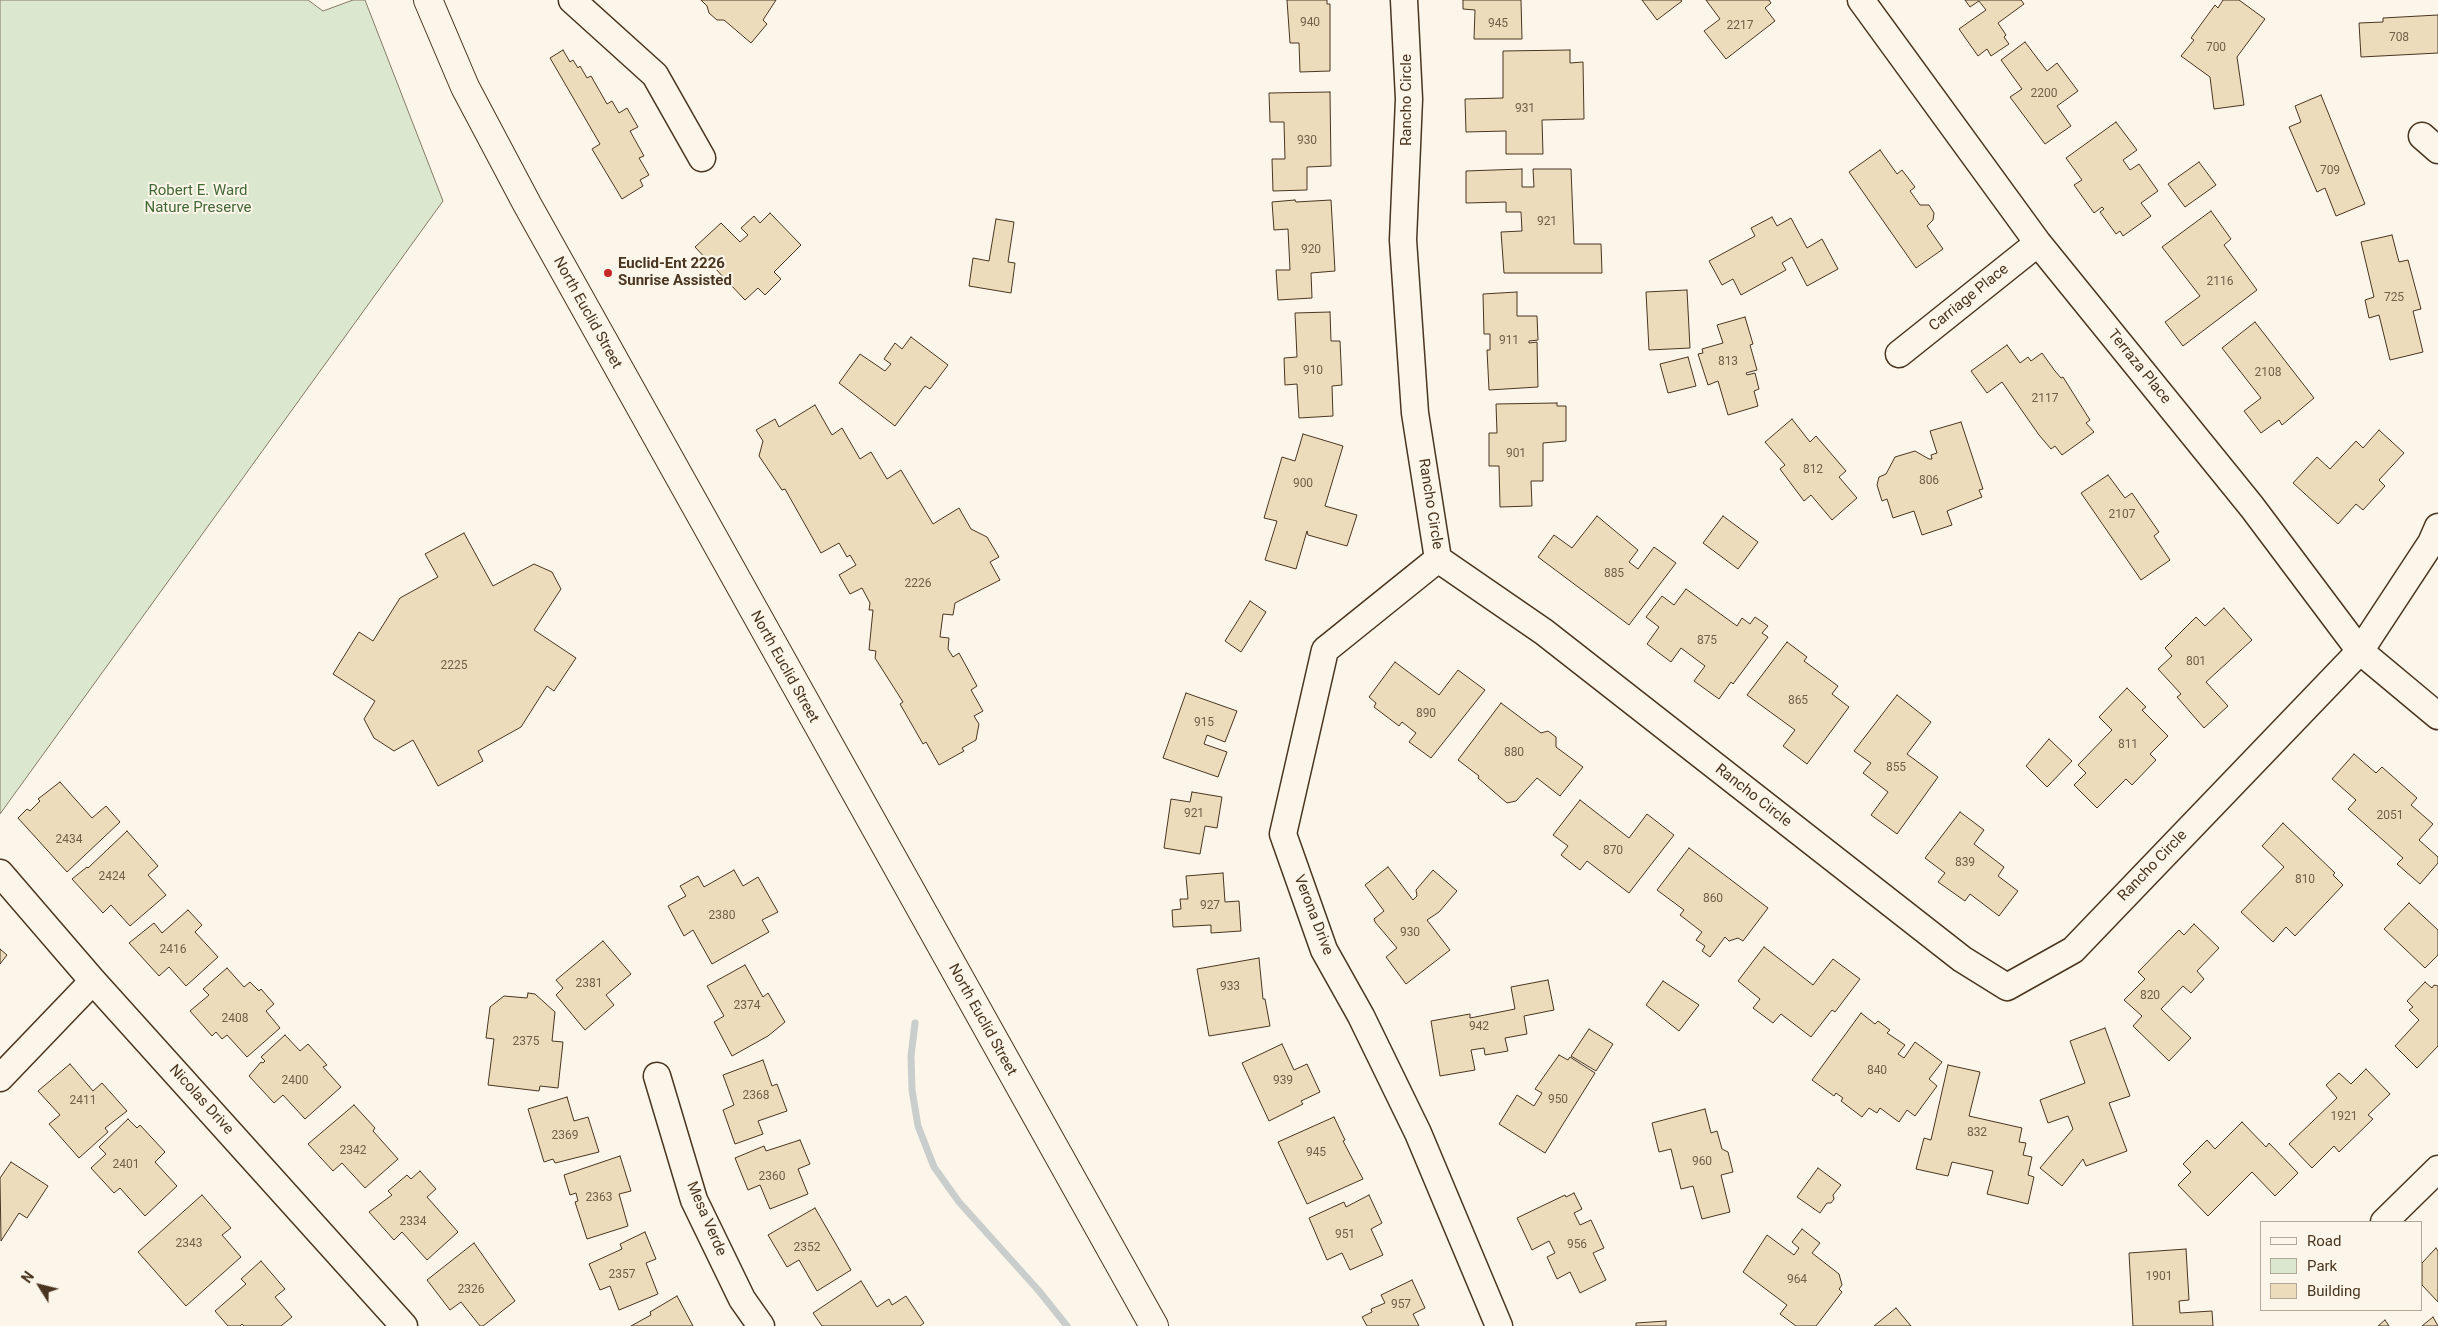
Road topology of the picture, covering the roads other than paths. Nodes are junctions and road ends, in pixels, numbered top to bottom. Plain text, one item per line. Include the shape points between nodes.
1 (428, 0) edge
2 (572, 0) edge
3 (1404, 0) edge
4 (1861, 0) edge
5 (702, 158) dead end
6 (2038, 243) junction
7 (1899, 354) dead end
8 (2438, 527) edge
9 (1438, 559) junction
10 (2360, 651) junction
11 (2438, 716) edge
12 (0, 872) edge
13 (93, 981) junction
14 (658, 1076) dead end
15 (0, 1078) edge
16 (2438, 1169) edge
17 (2385, 1221) edge
18 (404, 1326) edge
19 (761, 1326) edge
20 (1154, 1326) edge
21 (1499, 1326) edge

1 - 20 main road, North Euclid Street via 466,87 527,204
2 - 5 street via 655,75
3 - 9 street, Rancho Circle via 1409,99 1403,240 1415,413
4 - 6 street, Terraza Place
6 - 7 street, Carriage Place
6 - 10 street, Terraza Place via 2252,507
8 - 10 street, Rancho Circle via 2431,543
9 - 10 street, Rancho Circle via 1544,632 1962,959 2007,987 2073,950
9 - 21 street, Verona Drive via 1325,650 1283,834 1324,950 1361,1016 1418,1133
10 - 11 street, Terraza Place
12 - 13 street, Nicolas Drive
13 - 15 street
13 - 18 street, Nicolas Drive
14 - 19 street, Mesa Verde via 694,1200 742,1299
16 - 17 street

